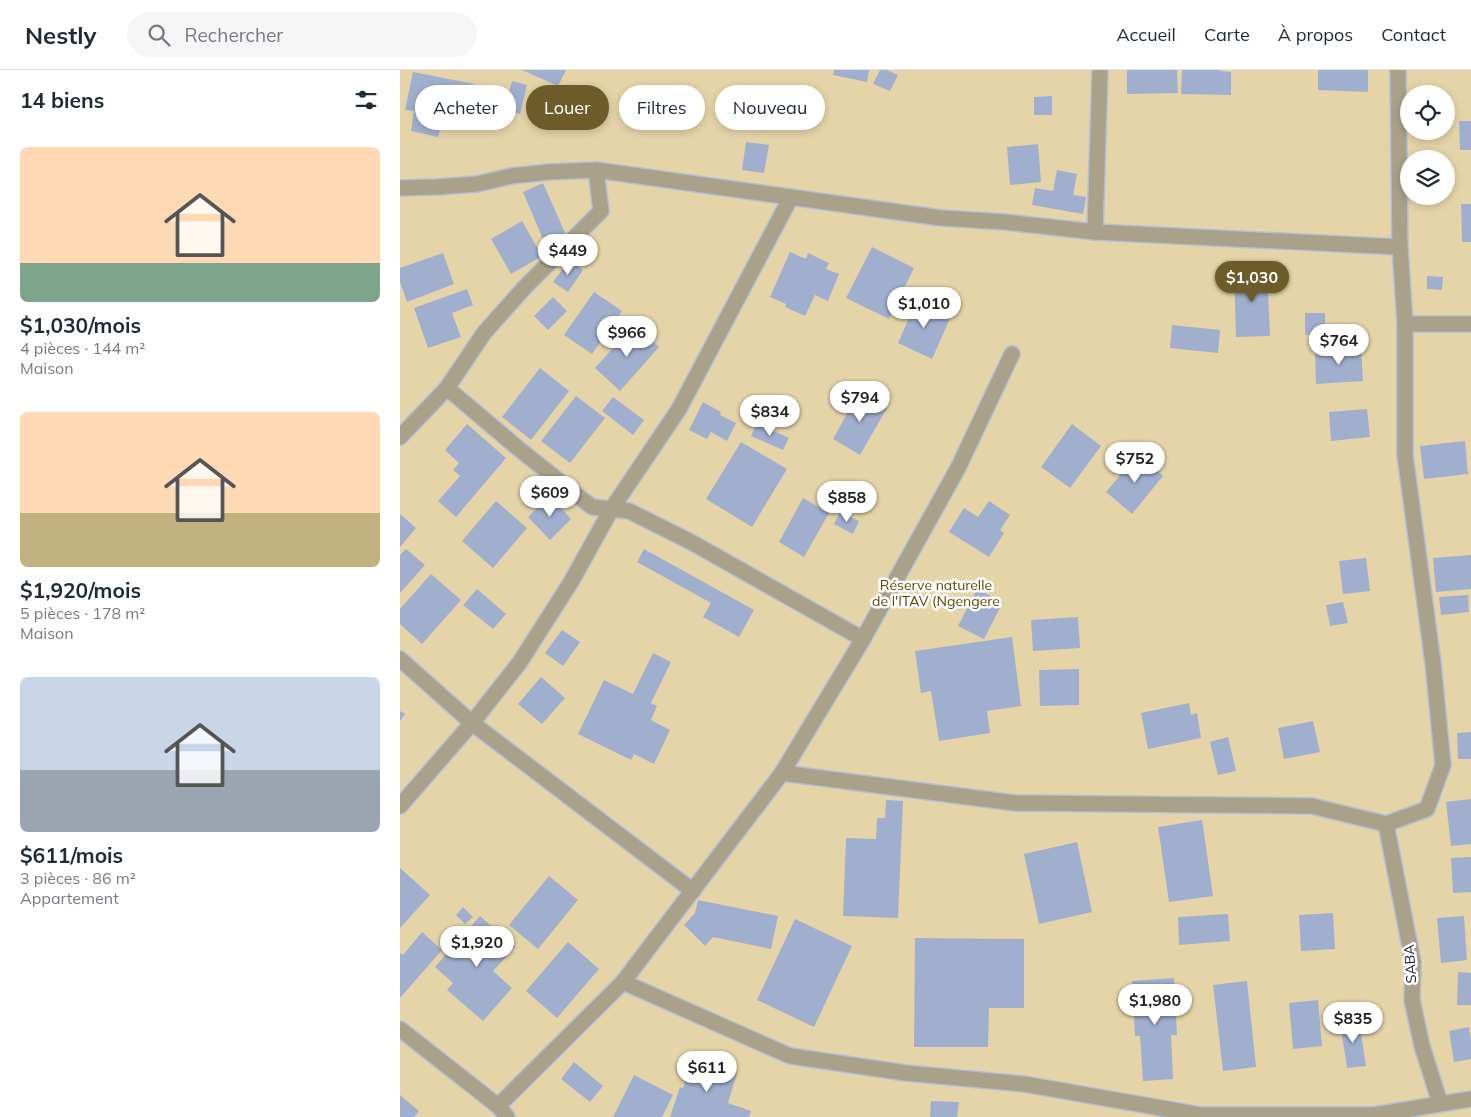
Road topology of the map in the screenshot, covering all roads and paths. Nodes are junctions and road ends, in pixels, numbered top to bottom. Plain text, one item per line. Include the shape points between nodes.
1 (1100, 70) edge
2 (1398, 70) edge
3 (596, 170) junction
4 (400, 188) edge
5 (792, 197) junction
6 (1095, 232) junction
7 (1400, 247) junction
8 (1405, 324) junction
9 (1471, 324) edge
10 (1012, 354) dead end
11 (447, 388) junction
12 (400, 437) edge
13 (611, 510) junction
14 (863, 640) junction
15 (400, 659) edge
16 (472, 723) junction
17 (782, 773) junction
18 (400, 806) edge
19 (1386, 824) junction
20 (693, 891) junction
21 (623, 982) junction
22 (400, 1029) edge
23 (1471, 1099) edge
24 (1440, 1103) junction
25 (502, 1112) edge
26 (1374, 1116) edge

1 - 6 street
2 - 7 street
3 - 4 street via 511,176 437,188
3 - 5 street
3 - 11 street via 601,212 525,287 484,333
5 - 6 street via 941,218
5 - 13 street via 679,409
6 - 7 street
7 - 8 street
8 - 9 street
8 - 19 street via 1405,455 1443,765 1427,809
10 - 14 street via 958,468
11 - 12 street
11 - 13 street via 592,507
13 - 14 street via 629,512 691,542
13 - 16 street via 571,582 520,662
14 - 17 street
15 - 16 street
16 - 18 street
16 - 20 street
17 - 19 street via 1015,803 1312,806
17 - 20 street
19 - 24 street, SABA via 1413,962 1412,1000
20 - 21 street
21 - 25 street
21 - 26 street via 790,1056 906,1073 1024,1084 1201,1115
22 - 25 street
23 - 24 street
24 - 26 street

